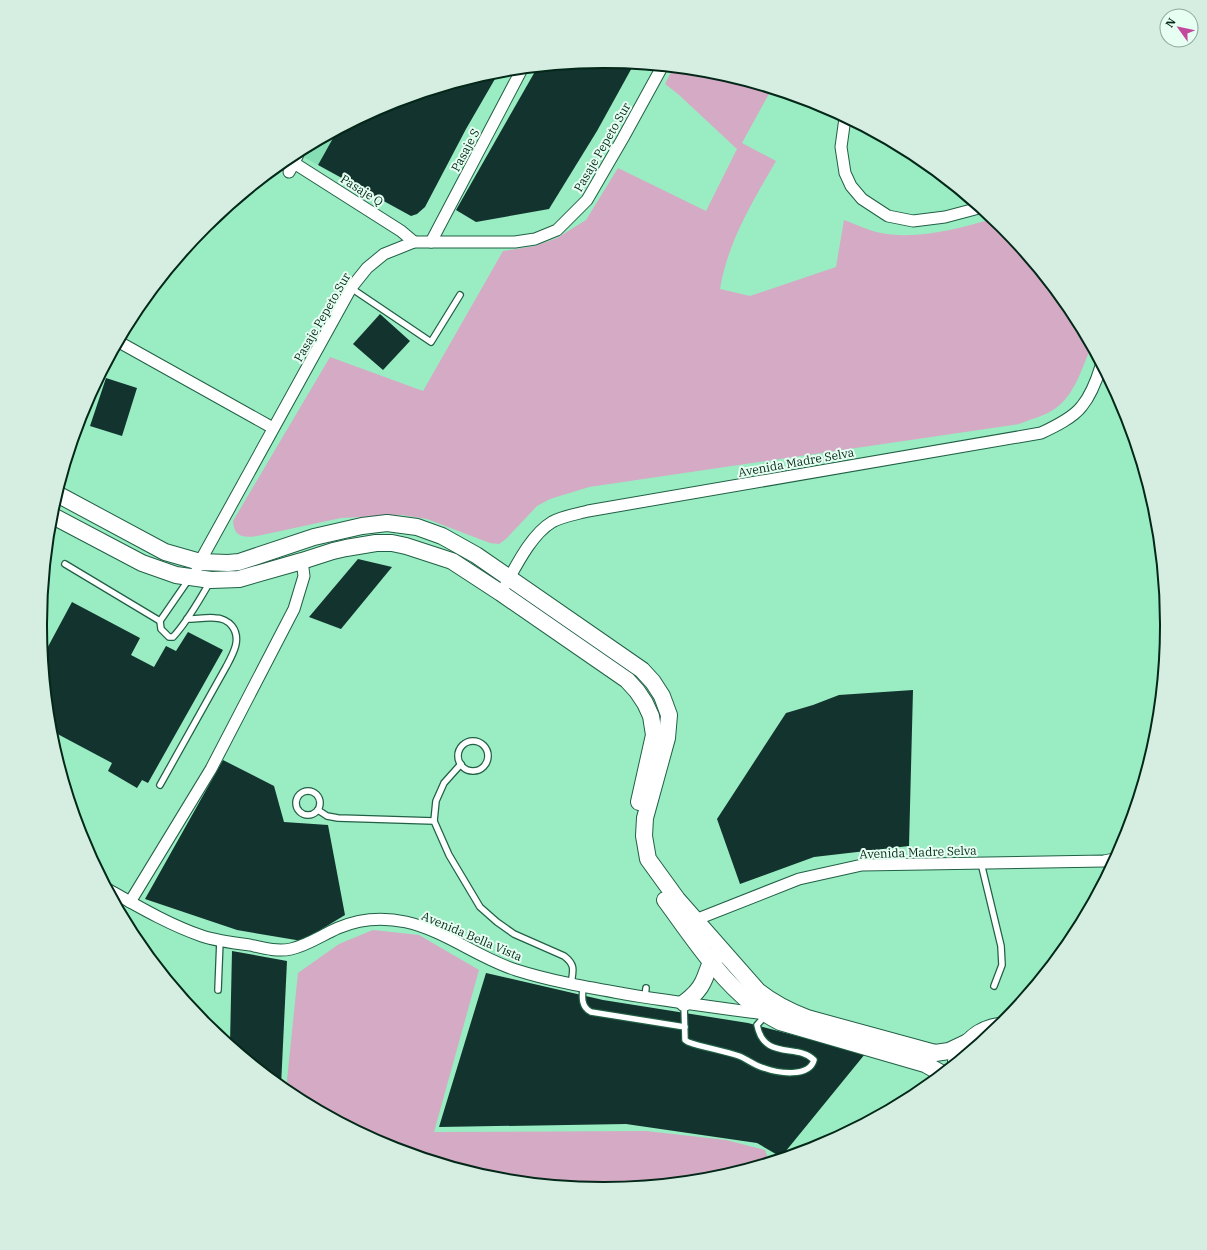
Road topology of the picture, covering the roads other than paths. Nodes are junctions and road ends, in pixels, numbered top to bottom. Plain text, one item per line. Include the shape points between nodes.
1 (659, 72) edge
2 (519, 75) edge
3 (844, 123) edge
4 (294, 162) edge
5 (973, 210) edge
6 (414, 242) junction
7 (431, 242) junction
8 (351, 288) junction
9 (460, 295) dead end
10 (124, 345) edge
11 (1099, 372) edge
12 (273, 428) junction
13 (62, 497) edge
14 (58, 518) edge
15 (302, 561) junction
16 (200, 562) junction
17 (65, 564) dead end
18 (191, 577) junction
19 (510, 578) junction
20 (211, 580) junction
21 (501, 593) junction
22 (187, 619) junction
23 (160, 620) junction
24 (461, 764) junction
25 (160, 785) dead end
26 (318, 810) junction
27 (434, 821) junction
28 (1108, 860) edge
29 (981, 863) junction
30 (117, 895) edge
31 (130, 902) junction
32 (691, 924) junction
33 (220, 940) junction
34 (716, 957) junction
35 (570, 985) junction
36 (994, 986) dead end
37 (583, 987) junction
38 (218, 990) dead end
39 (684, 1003) junction
40 (766, 1015) junction
41 (686, 1027) junction
42 (983, 1031) edge
43 (968, 1042) junction
44 (962, 1050) edge
45 (937, 1071) edge

1 - 7 street, Pasaje Pepeto Sur via 587,200 557,230 535,239 515,242
2 - 7 street, Pasaje S
3 - 5 street via 841,147 845,173 851,186 862,199 888,216 913,221 945,217
4 - 6 street, Pasaje Q via 292,167 401,231
6 - 7 street, Pasaje Pepeto Sur
6 - 8 street, Pasaje Pepeto Sur via 384,254 367,268
8 - 9 lane via 431,342
8 - 12 street, Pasaje Pepeto Sur
10 - 12 street
11 - 19 street, Avenida Madre Selva via 1082,406 1060,424 1041,433 596,510 553,521 532,541
12 - 16 street, Pasaje Pepeto Sur
13 - 16 street via 165,552
14 - 18 street via 142,563 176,575
15 - 20 street via 239,579
15 - 21 street via 346,548 392,543 452,561
15 - 31 street via 304,576 294,609 211,769
16 - 18 street, Pasaje Pepeto Sur
16 - 19 street via 239,562 314,537 362,526 387,524 417,527 442,536
17 - 23 lane
18 - 20 street
18 - 23 lane
19 - 21 street, Avenida Madre Selva
19 - 32 street via 642,670 654,682 662,696 668,715 667,738 645,818 644,836 648,859 677,899
20 - 22 lane
21 - 32 street via 627,680 645,703 651,716 654,735 635,819 638,858 642,868
22 - 23 lane via 173,637 169,637 160,629
22 - 25 lane via 220,618 230,623 237,639 226,667
24 - 24 lane via 468,770 482,767 487,754 484,746 475,741 466,743 459,750 458,760
24 - 27 lane via 444,783 436,801
26 - 26 lane via 320,804 316,794 309,791 299,795 296,800 298,811 308,815
26 - 27 lane via 327,816 346,818
27 - 35 lane via 449,855 480,906 514,934 570,961 574,968
28 - 29 street, Avenida Madre Selva
29 - 32 street, Avenida Madre Selva via 862,864 799,879
29 - 36 lane via 1001,946 1002,965
30 - 31 street, Avenida Bella Vista
31 - 33 street, Avenida Bella Vista via 158,917 203,936
32 - 34 street
33 - 35 street, Avenida Bella Vista via 274,950 289,949 310,943 351,923 364,920 392,920 431,930 515,970
33 - 38 lane
34 - 39 street via 696,994
34 - 40 street via 747,1000
34 - 43 street via 770,1000 807,1018 935,1053 948,1051
35 - 37 street, Avenida Bella Vista
37 - 39 street, Avenida Bella Vista via 645,992
37 - 41 lane via 583,1006 591,1012
39 - 40 street, Avenida Bella Vista
39 - 41 lane
40 - 41 lane via 756,1025 762,1039 773,1047 814,1060 805,1071 790,1073 764,1068 739,1056 688,1042 685,1040
40 - 45 street via 780,1022 925,1064
42 - 43 street
43 - 44 street

